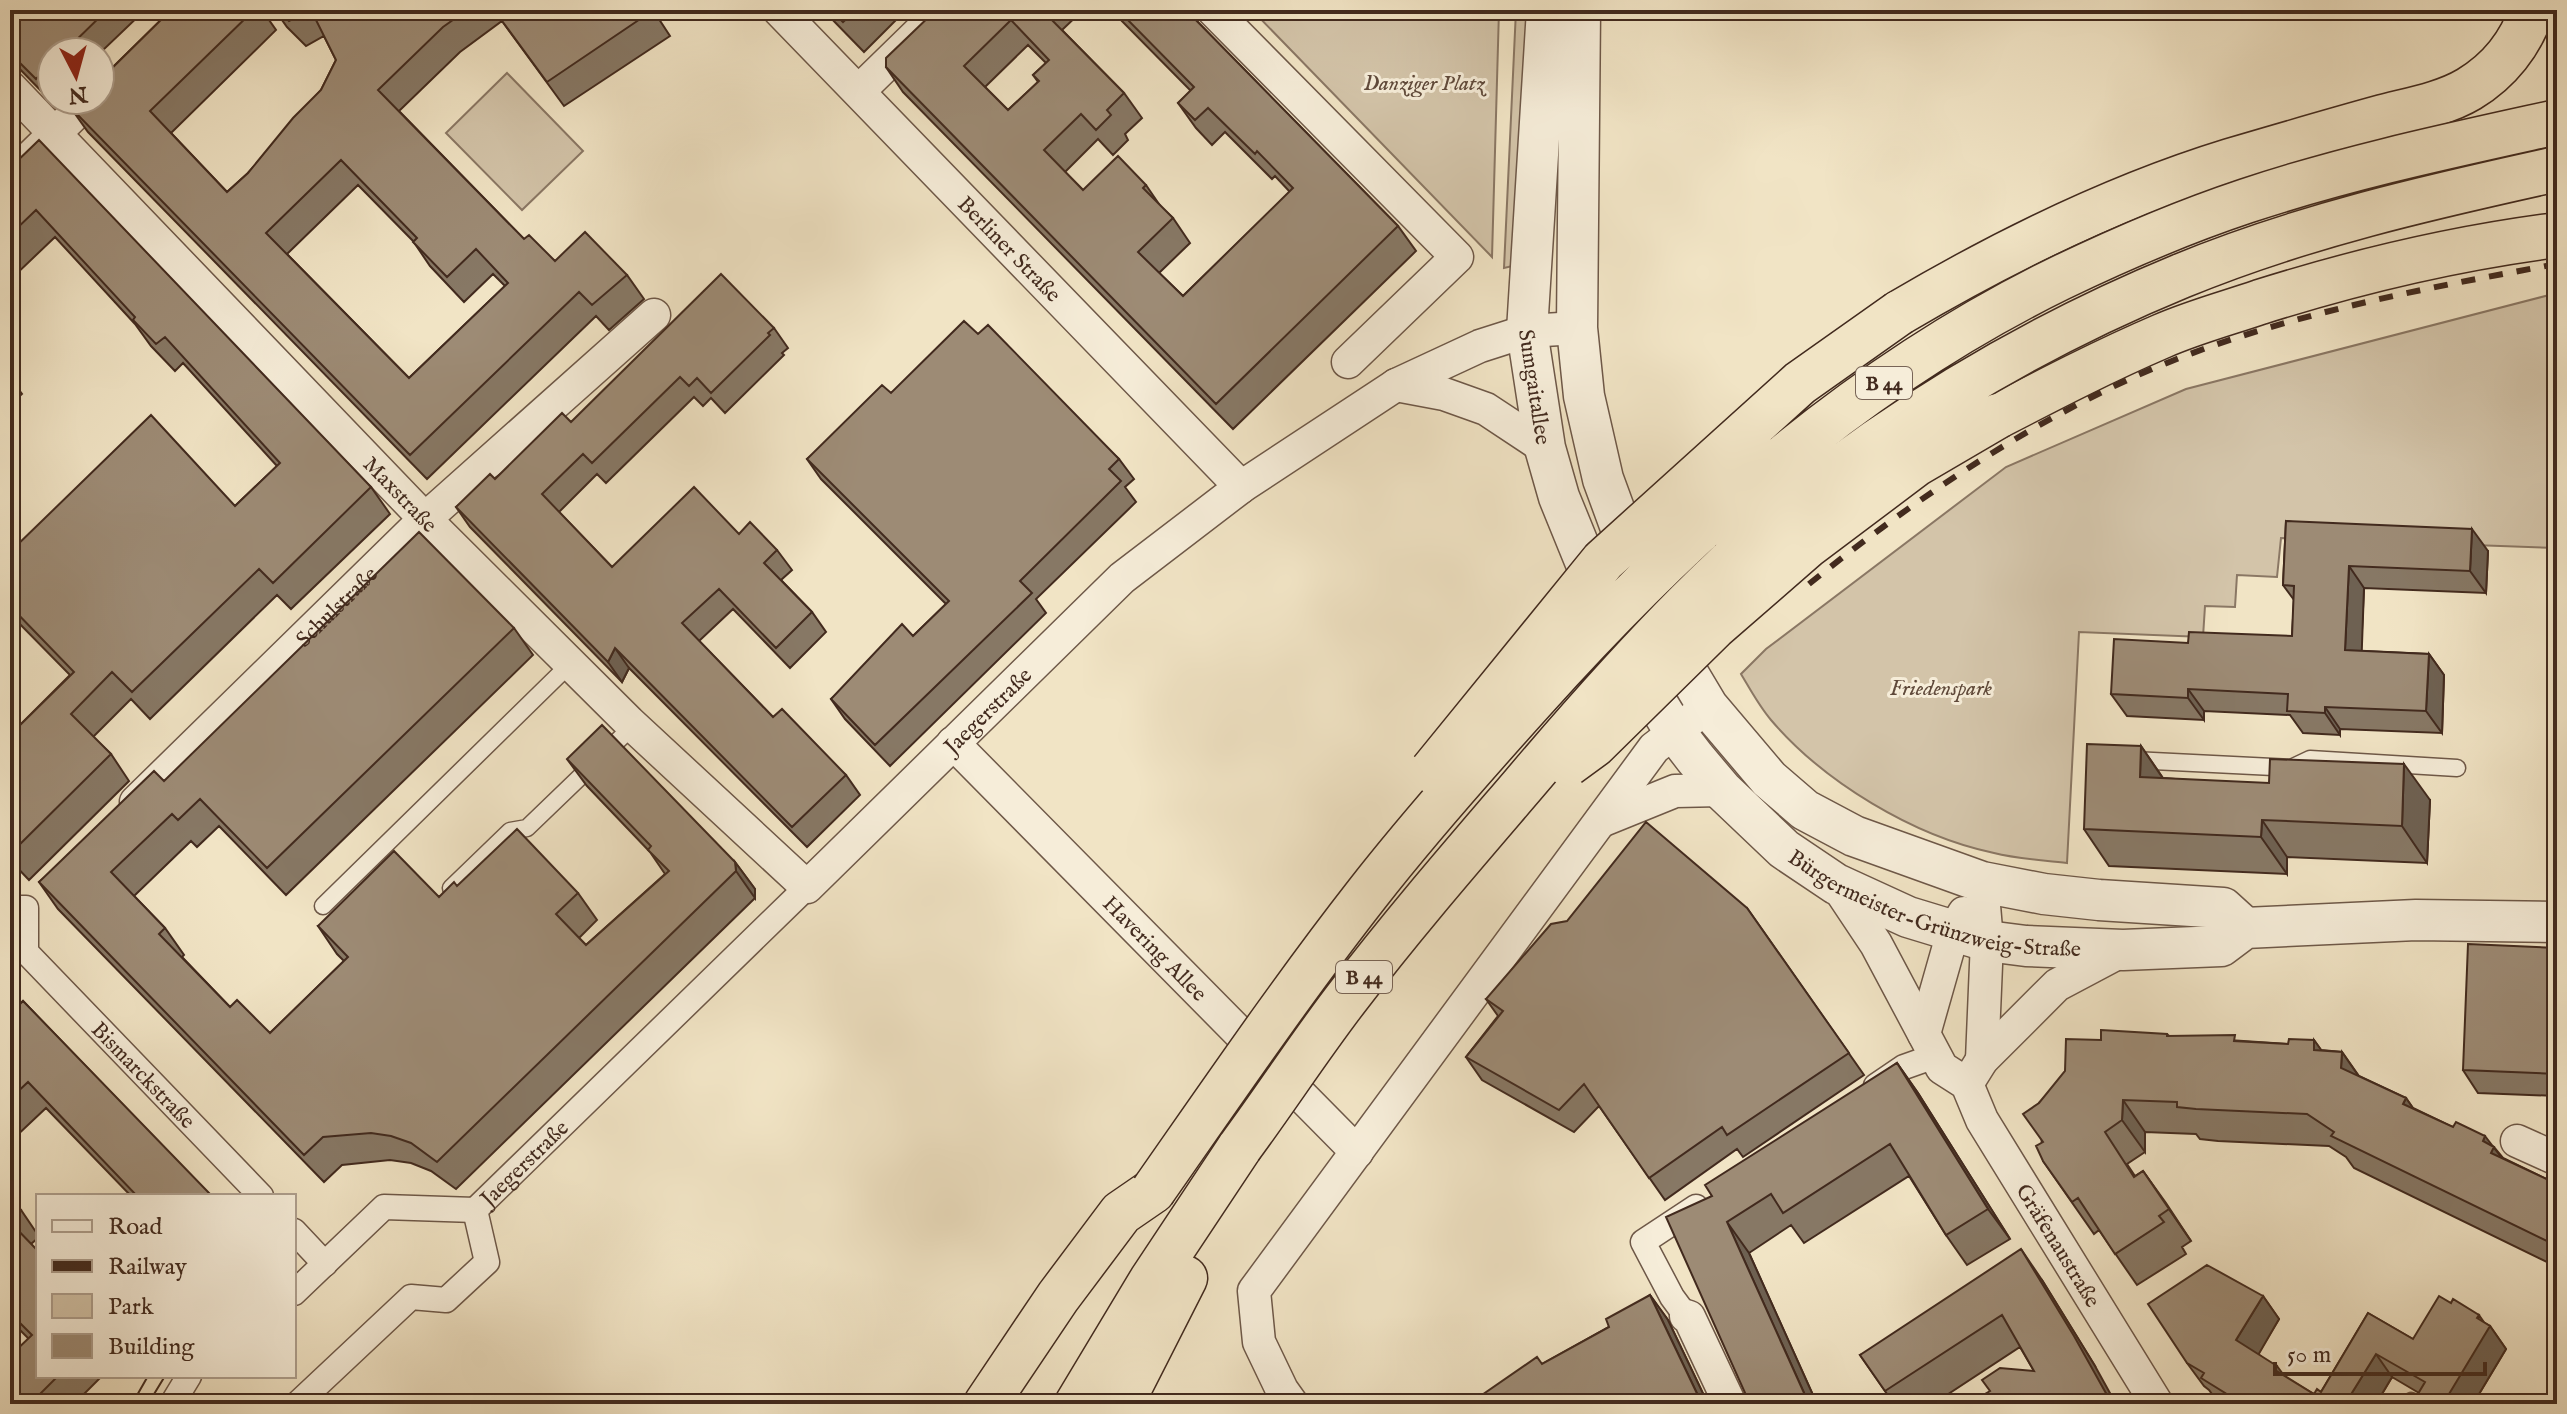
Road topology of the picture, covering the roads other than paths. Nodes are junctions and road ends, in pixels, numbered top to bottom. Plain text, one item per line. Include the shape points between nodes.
1 (779, 10) edge
2 (942, 10) edge
3 (1213, 10) edge
4 (2532, 10) edge
5 (1572, 12) edge
6 (10, 87) edge
7 (859, 91) junction
8 (73, 116) edge
9 (2557, 122) edge
10 (55, 133) junction
11 (2557, 169) edge
12 (10, 177) edge
13 (2557, 235) edge
14 (654, 315) dead end
15 (1577, 328) junction
16 (1527, 331) junction
17 (1348, 362) dead end
18 (1396, 385) junction
19 (1545, 448) junction
20 (1241, 487) junction
21 (425, 519) junction
22 (1784, 522) dead end
23 (1616, 637) junction
24 (570, 664) junction
25 (1683, 669) junction
26 (1708, 707) junction
27 (633, 726) junction
28 (1675, 732) junction
29 (953, 743) junction
30 (2112, 759) edge
31 (2457, 768) dead end
32 (1722, 790) junction
33 (130, 808) edge
34 (1498, 814) junction
35 (1601, 821) junction
36 (1982, 882) junction
37 (1836, 884) junction
38 (48, 887) edge
39 (807, 887) junction
40 (451, 888) edge
41 (1368, 892) junction
42 (323, 906) dead end
43 (18, 908) edge
44 (2557, 922) edge
45 (2245, 928) junction
46 (1970, 936) junction
47 (2123, 950) junction
48 (18, 952) edge
49 (1929, 1045) junction
50 (1975, 1072) junction
51 (1853, 1101) edge
52 (2517, 1141) dead end
53 (1240, 1147) junction
54 (1357, 1152) junction
55 (2557, 1159) edge
56 (1153, 1191) junction
57 (259, 1194) edge
58 (1715, 1195) edge
59 (475, 1210) junction
60 (296, 1233) edge
61 (325, 1264) junction
62 (296, 1291) edge
63 (1686, 1316) joint
64 (188, 1378) edge
65 (1281, 1399) edge
66 (172, 1404) edge
67 (297, 1404) edge
68 (986, 1404) edge
69 (1022, 1404) edge
70 (1077, 1404) edge
71 (1121, 1404) edge
72 (1730, 1404) edge
73 (2157, 1404) edge

1 - 7 street, Berliner Straße
2 - 7 street
3 - 17 street via 1457,257
4 - 41 highway, bridge via 2515,47 2467,91 2226,163 2067,222 1899,313 1800,383 1603,561 1369,847
5 - 15 street, Sumgaitallee
5 - 16 street, Sumgaitallee
6 - 10 street, Maxstraße
7 - 20 street, Berliner Straße
8 - 10 street
9 - 41 highway, B 44, bridge via 2343,172 2245,201 2060,279 1914,362 1803,441 1651,574 1471,769
10 - 12 street
10 - 21 street, Maxstraße
11 - 34 highway, B 44, bridge via 2358,216 2242,253 2077,323 1990,370 1875,443 1743,551 1603,690
13 - 34 highway, bridge via 2404,261 2229,312 2081,372 1998,416 1916,464 1807,546 1714,627 1594,745
14 - 21 street, Schulstraße
15 - 16 street, Jaegerstraße
15 - 25 street, Sumgaitallee via 1584,396 1603,479 1652,610
16 - 18 street, Jaegerstraße via 1480,346
16 - 19 street, Sumgaitallee
18 - 19 street via 1486,409
18 - 20 street, Jaegerstraße
19 - 23 street, Sumgaitallee via 1559,497
20 - 29 street, Jaegerstraße via 1122,578
21 - 24 street, Maxstraße
21 - 33 street, Schulstraße
22 - 25 lane
23 - 28 street, Sumgaitallee
23 - 35 street via 1625,734
24 - 27 street, Maxstraße
24 - 42 lane
25 - 26 street, Sumgaitallee
26 - 28 street
26 - 36 street, Bürgermeister-Grünzweig-Straße via 1769,779 1805,810 1854,836
27 - 39 street, Maxstraße
27 - 40 lane via 527,828 510,831
28 - 32 street, Bürgermeister-Grünzweig-Straße
28 - 35 street via 1654,748
29 - 39 street, Jaegerstraße
29 - 54 street, Havering Allee
30 - 31 lane via 2291,768 2310,759
32 - 35 street via 1675,791
32 - 37 street, Bürgermeister-Grünzweig-Straße via 1784,849
34 - 53 highway, B 44, bridge via 1348,996
35 - 54 street
36 - 45 street, Bürgermeister-Grünzweig-Straße via 2099,900 2223,908
36 - 46 street, Gräfenaustraße
37 - 46 street, Bürgermeister-Grünzweig-Straße via 1908,917
37 - 49 street, Gräfenaustraße via 1876,944
38 - 43 street
39 - 59 street, Jaegerstraße
41 - 56 highway, B 44, bridge
43 - 48 street, Bismarckstraße
44 - 45 street, Bürgermeister-Grünzweig-Straße via 2416,920
45 - 47 street, Bürgermeister-Grünzweig-Straße via 2221,946
46 - 47 street, Bürgermeister-Grünzweig-Straße via 2063,949
46 - 49 street, Gräfenaustraße
46 - 50 street, Gräfenaustraße
47 - 50 street via 2057,985
48 - 57 street, Bismarckstraße
49 - 50 street, Gräfenaustraße via 1942,1068
49 - 51 street
50 - 73 street, Gräfenaustraße via 1982,1120
52 - 55 street
53 - 70 highway, B 44
53 - 71 highway via 1203,1246
54 - 65 street via 1254,1291 1259,1342
56 - 68 highway, B 44 via 1121,1213
56 - 69 highway, B 44
58 - 63 street via 1643,1242
59 - 61 street via 384,1207
59 - 67 street via 487,1262 446,1300 411,1297
60 - 61 street
61 - 62 street
63 - 72 street
64 - 66 street

